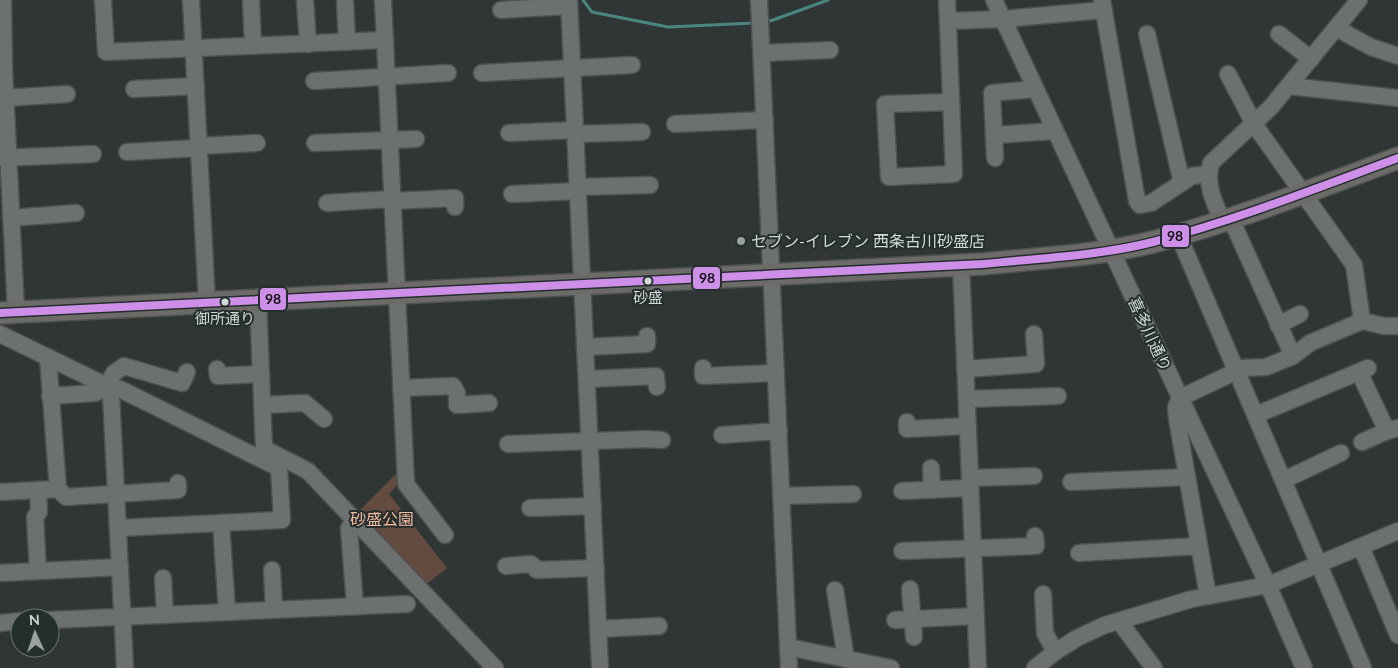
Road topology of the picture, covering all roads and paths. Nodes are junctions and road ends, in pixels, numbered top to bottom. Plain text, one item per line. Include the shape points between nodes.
1 (3, 0) edge
2 (103, 0) edge
3 (251, 0) edge
4 (305, 0) edge
5 (345, 0) edge
6 (383, 0) edge
7 (759, 0) edge
8 (947, 0) edge
9 (994, 0) edge
10 (1359, 0) edge
11 (569, 3) edge
12 (197, 5) edge
13 (1103, 5) edge
14 (501, 10) dead end
15 (1003, 19) junction
16 (948, 21) junction
17 (1336, 28) junction
18 (1146, 34) dead end
19 (1279, 34) dead end
20 (385, 40) junction
21 (347, 42) junction
22 (308, 44) junction
23 (253, 46) junction
24 (199, 49) junction
25 (830, 50) dead end
26 (762, 53) junction
27 (1398, 56) edge
28 (1311, 59) junction
29 (2, 61) edge
30 (632, 65) dead end
31 (572, 68) junction
32 (448, 73) dead end
33 (482, 73) dead end
34 (1228, 74) dead end
35 (387, 77) junction
36 (314, 81) dead end
37 (196, 86) junction
38 (1289, 86) junction
39 (134, 89) dead end
40 (1035, 89) junction
41 (67, 94) dead end
42 (4, 96) edge
43 (1398, 98) edge
44 (951, 102) junction
45 (765, 120) junction
46 (675, 124) dead end
47 (1254, 124) junction
48 (1055, 131) junction
49 (575, 132) junction
50 (642, 132) dead end
51 (509, 133) dead end
52 (994, 135) junction
53 (416, 139) dead end
54 (390, 140) junction
55 (257, 143) dead end
56 (315, 143) dead end
57 (199, 147) junction
58 (127, 152) dead end
59 (93, 154) dead end
60 (4, 158) edge
61 (995, 158) dead end
62 (1398, 158) edge
63 (1208, 174) junction
64 (1182, 183) junction
65 (650, 185) dead end
66 (578, 189) junction
67 (5, 193) edge
68 (1303, 193) junction
69 (512, 194) dead end
70 (392, 200) junction
71 (327, 203) dead end
72 (456, 207) dead end
73 (76, 214) dead end
74 (11, 218) junction
75 (1227, 220) junction
76 (1178, 234) junction
77 (6, 240) edge
78 (1110, 250) junction
79 (961, 265) junction
80 (772, 275) junction
81 (582, 284) junction
82 (396, 293) junction
83 (258, 300) junction
84 (207, 303) junction
85 (8, 313) edge
86 (1300, 314) dead end
87 (1362, 321) junction
88 (1278, 325) junction
89 (1398, 326) edge
90 (0, 334) edge
91 (1034, 334) dead end
92 (647, 336) dead end
93 (585, 347) junction
94 (1293, 356) junction
95 (48, 357) junction
96 (703, 368) dead end
97 (217, 369) dead end
98 (966, 369) junction
99 (1237, 371) junction
100 (187, 372) dead end
101 (261, 374) junction
102 (776, 374) junction
103 (587, 379) junction
104 (107, 386) junction
105 (656, 387) dead end
106 (401, 388) junction
107 (50, 396) junction
108 (1058, 396) dead end
109 (967, 398) junction
110 (1180, 398) junction
111 (489, 403) dead end
112 (262, 405) junction
113 (1256, 415) junction
114 (324, 419) dead end
115 (907, 422) dead end
116 (968, 426) junction
117 (1392, 430) edge
118 (779, 431) junction
119 (722, 435) dead end
120 (662, 440) dead end
121 (590, 441) junction
122 (1362, 442) dead end
123 (508, 444) dead end
124 (1342, 453) dead end
125 (266, 455) junction
126 (931, 468) dead end
127 (1034, 476) dead end
128 (1187, 477) junction
129 (1284, 480) junction
130 (178, 483) dead end
131 (970, 483) junction
132 (1071, 483) dead end
133 (58, 489) junction
134 (38, 490) junction
135 (932, 490) junction
136 (902, 491) dead end
137 (0, 492) edge
138 (116, 493) junction
139 (853, 494) dead end
140 (781, 496) junction
141 (593, 506) junction
142 (530, 508) dead end
143 (221, 523) junction
144 (352, 523) junction
145 (118, 528) junction
146 (1398, 531) edge
147 (446, 535) dead end
148 (1035, 536) dead end
149 (1199, 546) junction
150 (1362, 546) junction
151 (973, 548) junction
152 (902, 551) dead end
153 (1079, 553) dead end
154 (1320, 564) junction
155 (506, 566) dead end
156 (120, 567) junction
157 (596, 568) junction
158 (272, 570) dead end
159 (38, 571) junction
160 (0, 573) edge
161 (163, 578) dead end
162 (1268, 585) junction
163 (910, 589) dead end
164 (834, 590) dead end
165 (1042, 594) dead end
166 (1208, 596) junction
167 (407, 604) dead end
168 (355, 606) junction
169 (274, 609) junction
170 (227, 611) junction
171 (165, 615) junction
172 (122, 616) junction
173 (976, 616) junction
174 (60, 619) edge
175 (912, 619) junction
176 (896, 620) dead end
177 (1119, 621) junction
178 (660, 626) dead end
179 (598, 629) junction
180 (1398, 635) edge
181 (914, 638) dead end
182 (788, 647) junction
183 (1055, 652) junction
184 (846, 659) junction
185 (865, 665) edge
186 (125, 668) edge
187 (495, 668) edge
188 (600, 668) edge
189 (789, 668) edge
190 (890, 668) edge
191 (978, 668) edge
192 (1035, 668) edge
193 (1154, 668) edge
194 (1304, 668) edge
195 (1363, 668) edge

1 - 29 street
2 - 24 street via 106,52
3 - 23 street
4 - 22 street
5 - 21 street
6 - 20 street
7 - 26 street
8 - 16 street
9 - 15 street, 喜多川通り
10 - 17 street
11 - 14 street
11 - 31 street
12 - 24 street
13 - 15 street
13 - 64 street via 1137,201 1140,205 1151,203
15 - 16 street
15 - 40 street, 喜多川通り
16 - 44 street
17 - 27 street
17 - 28 street
18 - 64 street
19 - 28 street
20 - 21 street
20 - 35 street
21 - 22 street
22 - 23 street
23 - 24 street
24 - 37 street
25 - 26 street
26 - 45 street
28 - 38 street
29 - 42 street
30 - 31 street
31 - 33 street
31 - 49 street
32 - 35 street
34 - 47 street
35 - 36 street
35 - 54 street
37 - 39 street
37 - 57 street
38 - 43 street
38 - 47 street
40 - 48 street, 喜多川通り
40 - 52 street via 992,93
41 - 42 street
42 - 60 street
44 - 44 street via 954,174 889,177 886,104
45 - 46 street
45 - 80 street
47 - 63 street via 1211,164
47 - 68 street
48 - 52 street
48 - 78 street, 喜多川通り
49 - 50 street
49 - 51 street
49 - 66 street
52 - 61 street
53 - 54 street
54 - 56 street
54 - 70 street
55 - 57 street
57 - 58 street
57 - 84 street
59 - 60 street
60 - 67 street
62 - 68 main road
63 - 64 street via 1192,176
63 - 75 street via 1212,199
65 - 66 street
66 - 69 street
66 - 81 street
67 - 74 street
68 - 75 main road
68 - 87 street via 1354,265
70 - 71 street
70 - 72 street via 455,198
70 - 82 street
73 - 74 street
74 - 77 street
75 - 76 main road
75 - 88 street
76 - 78 main road
76 - 99 street
77 - 85 street
78 - 79 main road
78 - 110 street, 喜多川通り
79 - 80 main road
79 - 98 street
80 - 81 main road
80 - 102 street
81 - 82 main road
81 - 93 street
82 - 83 main road
82 - 106 street
83 - 84 main road
83 - 101 street
84 - 85 main road
86 - 88 street
87 - 89 street
87 - 94 street via 1310,343
88 - 94 street
90 - 95 street
91 - 98 street via 1036,364
92 - 93 street via 647,344
93 - 103 street
94 - 99 street via 1266,367
95 - 104 street
95 - 107 street
96 - 102 street via 703,376
97 - 101 street via 218,376
98 - 109 street
99 - 110 street
99 - 113 street
100 - 104 street via 182,383 124,366 114,373
101 - 112 street
102 - 118 street
103 - 105 street via 656,376
103 - 121 street
104 - 107 street via 95,393
104 - 125 street
104 - 138 street via 111,395
106 - 111 street via 453,386 457,405
106 - 147 street via 406,484
107 - 133 street
108 - 109 street
109 - 116 street
110 - 128 street via 1176,407 1177,419
110 - 162 street, 喜多川通り
112 - 114 street via 306,404
112 - 125 street
113 - 117 street via 1363,370
113 - 129 street
115 - 116 street via 907,429
116 - 131 street
117 - 122 street
118 - 119 street
118 - 140 street
120 - 121 street
121 - 123 street
121 - 141 street
124 - 129 street
125 - 143 street via 279,468 282,520
125 - 144 street via 308,471
126 - 135 street
127 - 131 street
128 - 132 street
128 - 149 street
129 - 154 street
130 - 138 street via 178,490
131 - 135 street
131 - 151 street
133 - 134 street
133 - 138 street via 66,497
134 - 137 street
134 - 159 street via 40,512 35,517
135 - 136 street
138 - 145 street
139 - 140 street
140 - 182 street
141 - 142 street
141 - 157 street
143 - 145 street
143 - 170 street
144 - 168 street
144 - 187 street
145 - 156 street
146 - 150 street
148 - 151 street via 1036,546
149 - 153 street
149 - 166 street
150 - 154 street
150 - 180 street
151 - 152 street
151 - 173 street
154 - 162 street
154 - 195 street
155 - 157 street via 531,564 537,570
156 - 159 street
156 - 172 street
157 - 179 street
158 - 169 street
159 - 160 street
161 - 171 street
162 - 166 street
162 - 194 street, 喜多川通り
163 - 175 street
164 - 184 street
165 - 183 street via 1044,633
166 - 177 street
167 - 168 street
168 - 169 street
169 - 170 street
170 - 171 street
171 - 172 street
172 - 174 street
172 - 186 street
173 - 175 street
173 - 191 street
175 - 176 street
175 - 181 street
177 - 183 street via 1091,631
177 - 193 street
178 - 179 street
179 - 188 street
182 - 184 street
182 - 189 street
183 - 192 street
184 - 185 street
185 - 190 street

